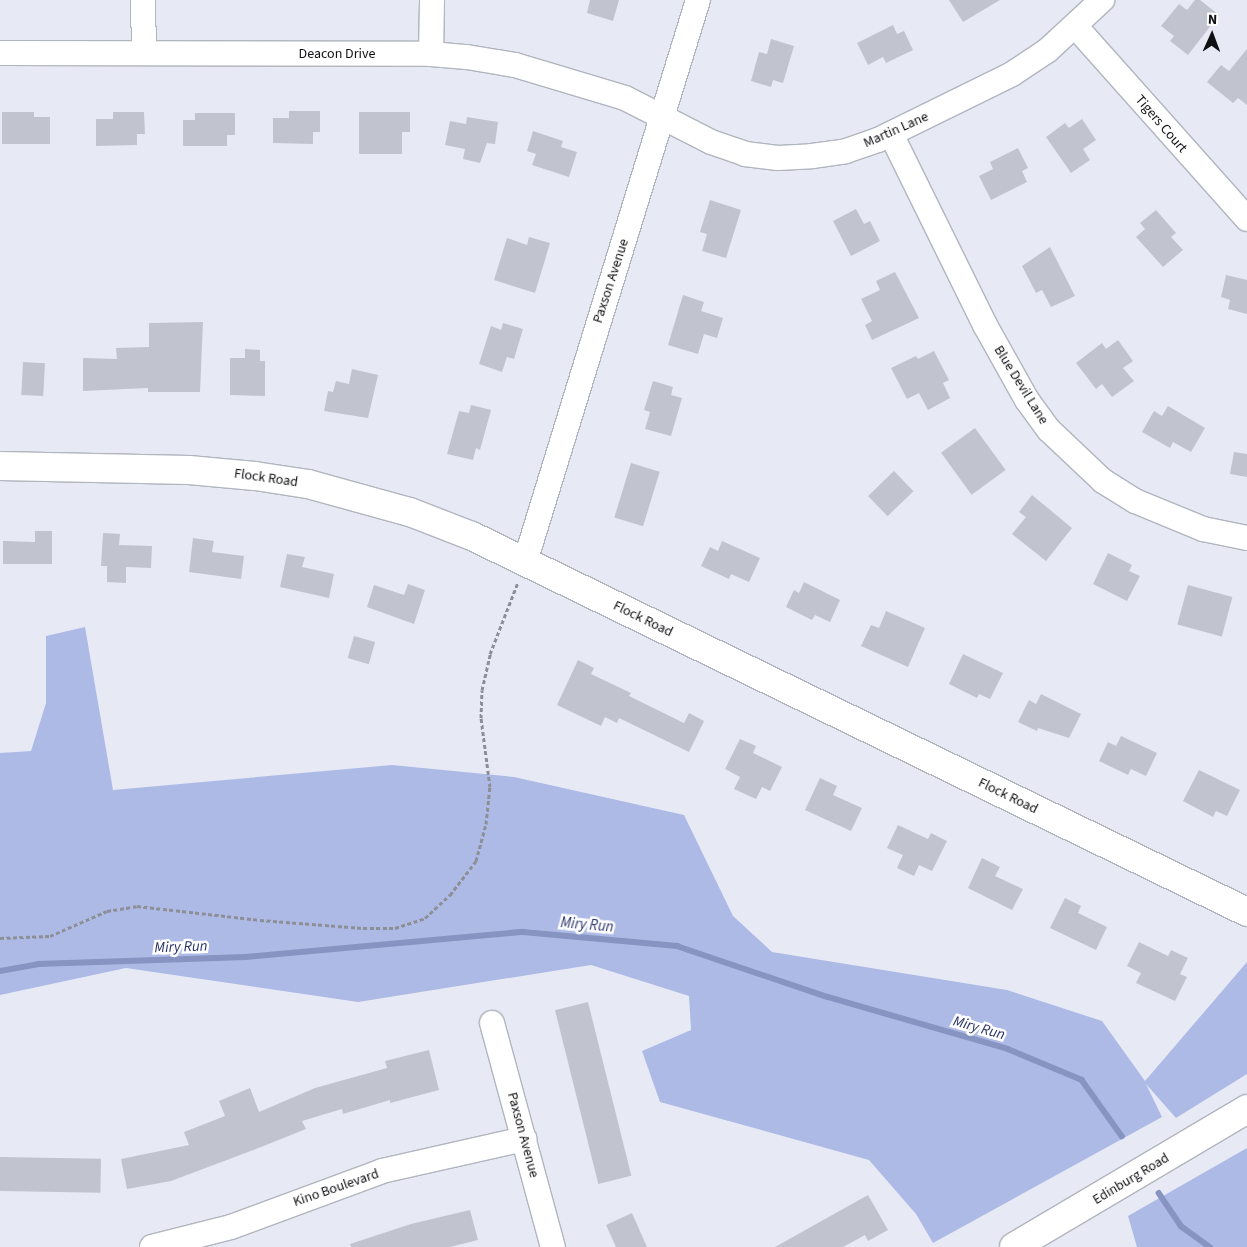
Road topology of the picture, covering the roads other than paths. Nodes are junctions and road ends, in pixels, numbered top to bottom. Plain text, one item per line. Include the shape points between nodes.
1 (143, 0) edge
2 (432, 0) edge
3 (698, 0) edge
4 (1102, 0) edge
5 (1076, 27) junction
6 (144, 53) junction
7 (0, 54) edge
8 (431, 54) junction
9 (663, 117) junction
10 (891, 134) junction
11 (1247, 219) edge
12 (0, 466) edge
13 (1247, 538) edge
14 (525, 562) junction
15 (1247, 912) edge
16 (492, 1023) dead end
17 (1247, 1109) edge
18 (524, 1139) junction
19 (152, 1247) edge
20 (553, 1247) edge
21 (1014, 1247) edge

1 - 6 street
2 - 8 street
3 - 9 street, Paxson Avenue
4 - 5 street, Martin Lane
5 - 10 street, Martin Lane via 1012,74
5 - 11 street, Tigers Court
6 - 7 street, Deacon Drive
6 - 8 street, Deacon Drive
8 - 9 street, Deacon Drive via 515,65 625,98
9 - 10 street, Martin Lane via 711,142 745,154 778,158 846,151
9 - 14 street, Paxson Avenue
10 - 13 street, Blue Devil Lane via 984,325 1027,400 1049,430 1103,481 1134,500 1203,529
12 - 14 main road, Flock Road via 189,470 308,484 410,512
14 - 15 main road, Flock Road
16 - 18 street, Paxson Avenue
17 - 21 main road, Edinburg Road
18 - 19 street, Kino Boulevard via 382,1171 231,1228
18 - 20 street, Paxson Avenue

